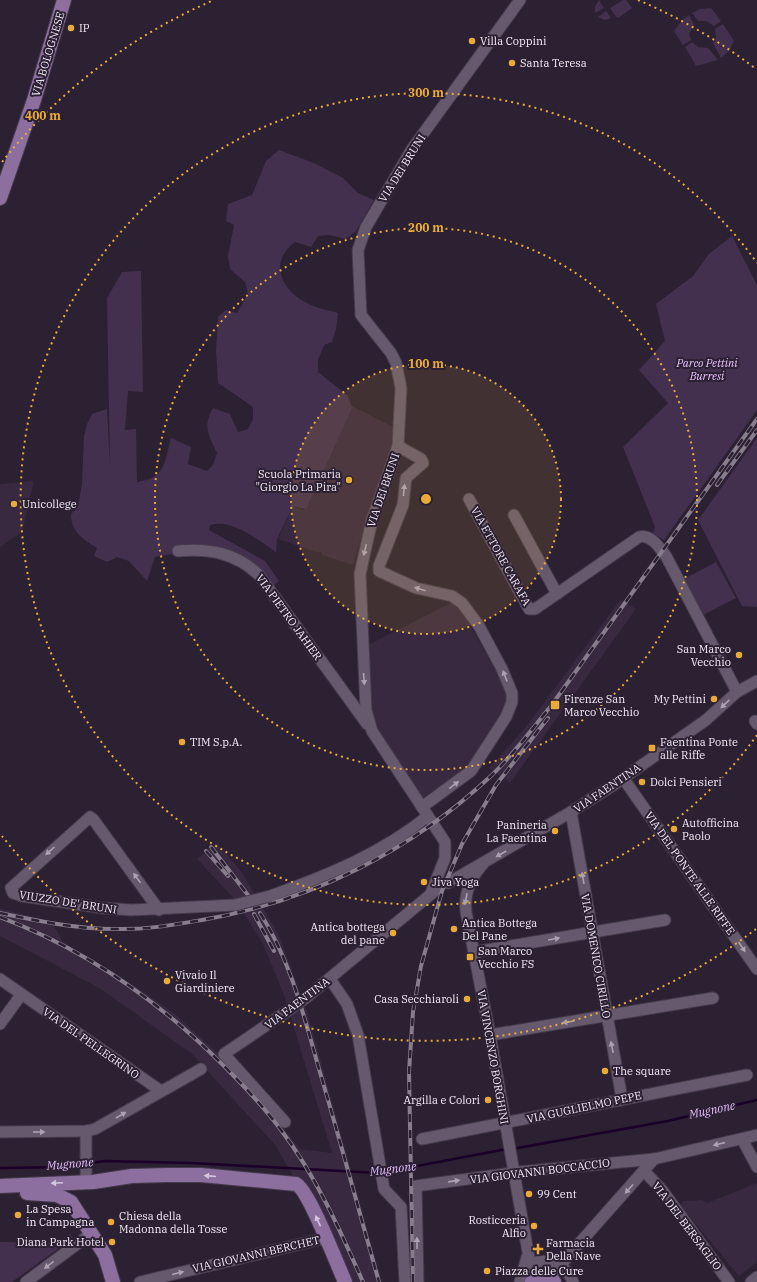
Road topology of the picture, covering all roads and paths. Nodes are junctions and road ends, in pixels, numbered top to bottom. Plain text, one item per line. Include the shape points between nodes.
1 (64, 0) edge
2 (520, 0) edge
3 (0, 198) edge
4 (398, 446) junction
5 (469, 499) dead end
6 (514, 515) dead end
7 (178, 551) dead end
8 (361, 567) junction
9 (379, 571) junction
10 (557, 594) junction
11 (757, 682) edge
12 (737, 692) junction
13 (372, 731) junction
14 (623, 778) junction
15 (425, 812) junction
16 (571, 812) junction
17 (483, 864) junction
18 (448, 883) dead end
19 (434, 891) joint
20 (159, 910) junction
21 (665, 920) dead end
22 (592, 932) junction
23 (474, 952) junction
24 (757, 969) edge
25 (0, 979) edge
26 (330, 979) junction
27 (21, 995) junction
28 (713, 998) dead end
29 (607, 1016) junction
30 (0, 1024) edge
31 (490, 1035) junction
32 (200, 1069) dead end
33 (747, 1075) dead end
34 (161, 1091) junction
35 (622, 1099) junction
36 (285, 1122) dead end
37 (505, 1129) junction
38 (86, 1131) junction
39 (0, 1132) edge
40 (757, 1135) edge
41 (422, 1139) dead end
42 (742, 1139) junction
43 (654, 1159) junction
44 (757, 1167) edge
45 (644, 1171) junction
46 (513, 1173) junction
47 (86, 1178) junction
48 (0, 1186) edge
49 (0, 1193) edge
50 (92, 1233) junction
51 (326, 1238) junction
52 (529, 1259) junction
53 (560, 1265) junction
54 (757, 1277) edge
55 (552, 1281) edge
56 (26, 1282) edge
57 (114, 1282) edge
58 (140, 1282) edge
59 (345, 1282) edge
60 (405, 1282) edge
61 (418, 1282) edge
62 (528, 1282) edge
63 (573, 1282) edge
64 (729, 1282) edge
65 (751, 1282) edge

1 - 3 main road, VIA BOLOGNESE via 34,100
2 - 4 street, VIA DEI BRUNI via 412,149 361,239 358,250 361,315 383,341 396,363 401,388
4 -> 8 street, VIA DEI BRUNI via 372,520
9 -> 4 street via 403,505 406,478 423,463 421,459
5 - 10 street, VIA ETTORE CARAFA via 525,604 535,609
6 - 10 street
7 - 13 street, VIA PIETRO JAHIER via 199,549 234,558 252,568
8 - 9 street, VIUZZO DE' BRUNI
8 -> 13 street, VIA DEI BRUNI via 362,662 366,710
15 -> 9 street, VIUZZO DE' BRUNI via 471,771 506,717 512,702 512,693 480,626 462,602 452,596 416,588
10 - 12 street via 639,537 650,538 666,556
11 - 12 street, VIA FAENTINA
12 -> 14 street, VIA FAENTINA via 706,720
13 - 15 street, VIA DEI BRUNI
14 - 16 street, VIA FAENTINA
14 -> 24 street, VIA DEL PONTE ALLE RIFFE
15 - 19 street, VIA DEI BRUNI via 443,837 446,850
15 - 20 street, VIUZZO DE' BRUNI, bridge via 390,844 349,866 270,896 235,905
16 -> 17 street, VIA FAENTINA
22 -> 16 street, VIA DOMENICO CIRILLO
17 - 18 street, VIA FAENTINA
17 -> 23 street, VIA VINCENZO BORGHINI via 472,880 465,902
19 - 26 street, VIA FAENTINA
20 -> 20 street, VIUZZO DE' BRUNI via 90,817 12,888 15,894 29,897 112,909
21 - 22 street
23 -> 22 street
22 - 29 street, VIA DOMENICO CIRILLO
23 - 31 street, VIA VINCENZO BORGHINI
25 - 27 street, VIA DEL PELLEGRINO
26 - 36 street, VIA FAENTINA, bridge via 224,1054
26 - 60 street via 347,1004 358,1035 384,1189 401,1207
27 - 30 street
27 - 34 street, VIA DEL PELLEGRINO
28 - 29 street
29 -> 31 street
35 -> 29 street, VIA DOMENICO CIRILLO
31 - 37 street, VIA VINCENZO BORGHINI
32 - 34 street
33 - 35 street, VIA GUGLIELMO PEPE
38 -> 34 street via 113,1120
35 - 37 street, VIA GUGLIELMO PEPE
37 - 41 street, VIA GUGLIELMO PEPE
37 - 46 street, VIA VINCENZO BORGHINI
39 -> 38 street
38 - 47 street
40 - 42 street, VIA GIOVANNI BOCCACCIO
42 -> 43 street, VIA GIOVANNI BOCCACCIO
42 - 44 street
43 - 45 street
43 - 46 street, VIA GIOVANNI BOCCACCIO
45 -> 53 street
45 - 64 street, VIA DEL BERSAGLIO via 662,1190
46 - 52 street, VIA VINCENZO BORGHINI
61 -> 46 street, VIA GIOVANNI BOCCACCIO via 416,1186
47 -> 48 main road
51 -> 47 main road via 302,1188 296,1184 180,1175
49 - 50 main road via 46,1193 64,1197
50 -> 56 street
50 - 57 main road via 105,1255
58 -> 51 street, VIA GIOVANNI BERCHET
51 - 59 main road
52 - 53 street
52 - 62 street
53 - 55 street
53 - 63 street
54 - 65 street
55 - 62 main road via 541,1277

